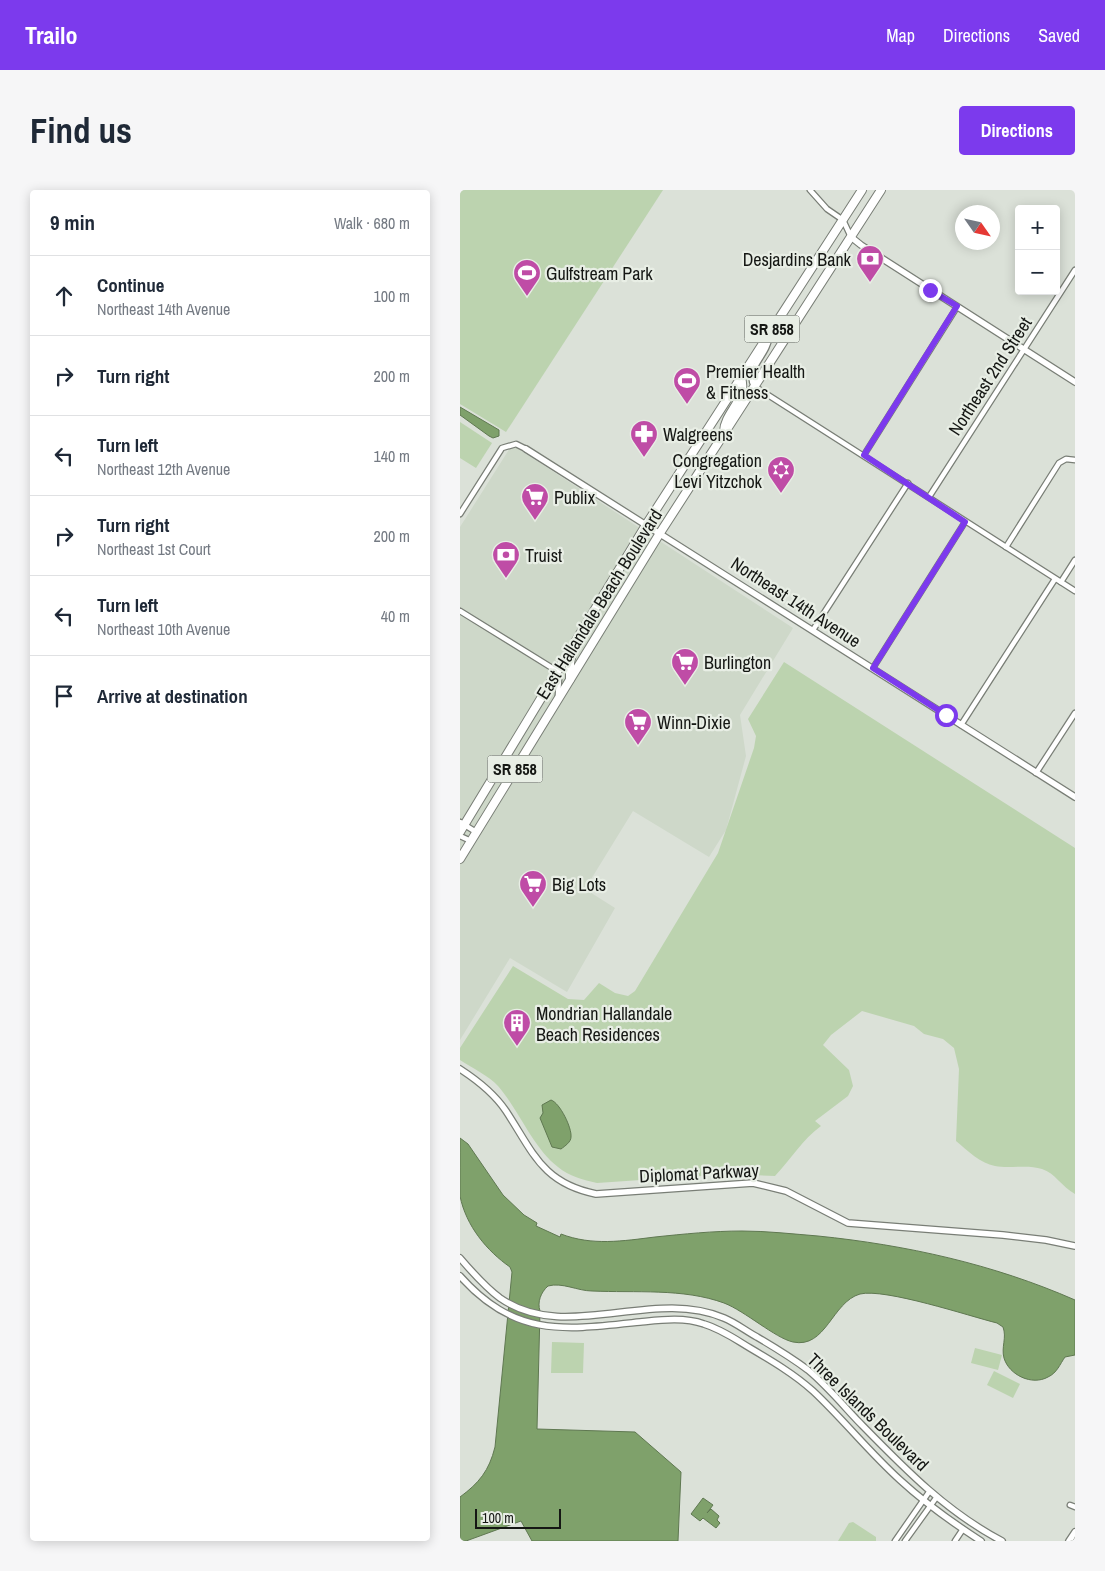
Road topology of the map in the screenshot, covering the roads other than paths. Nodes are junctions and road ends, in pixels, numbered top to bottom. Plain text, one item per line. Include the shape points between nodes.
1 (810, 190) edge
2 (862, 190) edge
3 (880, 190) edge
4 (843, 220) junction
5 (851, 236) junction
6 (1075, 270) edge
7 (957, 306) junction
8 (770, 331) junction
9 (1024, 349) junction
10 (741, 378) junction
11 (1075, 382) edge
12 (754, 386) junction
13 (724, 433) junction
14 (526, 449) joint
15 (864, 455) junction
16 (1075, 460) edge
17 (908, 483) junction
18 (929, 497) junction
19 (460, 514) edge
20 (965, 522) junction
21 (646, 525) junction
22 (660, 533) junction
23 (1006, 547) junction
24 (1075, 560) edge
25 (1055, 579) junction
26 (1061, 582) junction
27 (1075, 591) edge
28 (460, 611) edge
29 (814, 630) junction
30 (575, 642) junction
31 (873, 668) junction
32 (557, 671) junction
33 (570, 678) junction
34 (556, 702) junction
35 (1075, 712) edge
36 (961, 725) junction
37 (1036, 773) junction
38 (1075, 798) edge
39 (461, 826) edge
40 (476, 832) junction
41 (460, 836) edge
42 (471, 841) junction
43 (460, 859) edge
44 (460, 1069) edge
45 (1075, 1246) edge
46 (460, 1258) edge
47 (460, 1276) edge
48 (779, 1351) junction
49 (772, 1361) junction
50 (808, 1370) junction
51 (800, 1380) junction
52 (929, 1492) junction
53 (936, 1498) junction
54 (923, 1500) junction
55 (930, 1505) junction
56 (963, 1529) junction
57 (1075, 1532) edge
58 (895, 1541) edge
59 (905, 1541) edge
60 (956, 1541) edge
61 (981, 1541) edge
62 (1002, 1541) edge
63 (1069, 1541) edge

1 - 4 street via 826,209
2 - 4 main road, East Hallandale Beach Boulevard / SR 858
3 - 5 main road, East Hallandale Beach Boulevard / SR 858
4 - 5 street
4 - 8 main road, East Hallandale Beach Boulevard / SR 858
5 - 7 street
5 - 12 main road, East Hallandale Beach Boulevard / SR 858
6 - 9 street, Northeast 2nd Street
7 - 9 street
7 - 15 street
8 - 10 main road, East Hallandale Beach Boulevard / SR 858
8 - 12 street via 767,348 751,377
9 - 11 street
9 - 18 street, Northeast 2nd Street
10 - 13 main road via 743,391 725,421
10 - 21 main road, East Hallandale Beach Boulevard / SR 858
12 - 13 main road, East Hallandale Beach Boulevard / SR 858
12 - 15 street
13 - 22 main road, East Hallandale Beach Boulevard / SR 858
14 - 19 street via 516,444 502,448
14 - 21 street, Northeast 14th Avenue
15 - 17 street
16 - 23 street via 1066,459 1059,463
17 - 18 street
17 - 29 street
18 - 20 street
20 - 23 street
20 - 31 street
21 - 22 street, Northeast 14th Avenue
21 - 30 main road, East Hallandale Beach Boulevard / SR 858
22 - 29 street, Northeast 14th Avenue
22 - 33 main road, East Hallandale Beach Boulevard / SR 858
23 - 25 street
24 - 26 street
25 - 26 street
25 - 36 street
26 - 27 street
28 - 32 street
29 - 31 street, Northeast 14th Avenue
30 - 32 main road, East Hallandale Beach Boulevard / SR 858
30 - 33 main road
31 - 36 street, Northeast 14th Avenue
32 - 34 street
32 - 39 main road, East Hallandale Beach Boulevard / SR 858
33 - 34 main road, East Hallandale Beach Boulevard / SR 858
34 - 40 main road, East Hallandale Beach Boulevard / SR 858
35 - 37 street
36 - 37 street, Northeast 14th Avenue
37 - 38 street, Northeast 14th Avenue
39 - 40 street
40 - 42 main road, East Hallandale Beach Boulevard / SR 858
41 - 42 street
42 - 43 main road, East Hallandale Beach Boulevard / SR 858
44 - 45 street, Diplomat Parkway via 494,1095 541,1166 552,1177 576,1190 596,1194 752,1183 786,1191 848,1222 1037,1239
46 - 48 street, Three Islands Boulevard via 501,1298 522,1310 550,1317 665,1307 696,1310 726,1319
47 - 49 street, Three Islands Boulevard via 500,1312 550,1328 672,1319 702,1323 721,1330
48 - 49 street
48 - 50 street, Three Islands Boulevard
49 - 51 street, Three Islands Boulevard
50 - 51 street
50 - 52 street, Three Islands Boulevard
51 - 54 street, Three Islands Boulevard
52 - 53 street, Three Islands Boulevard
52 - 54 street
53 - 55 street
53 - 62 street, Three Islands Boulevard
54 - 55 street, Three Islands Boulevard
54 - 58 street
55 - 56 street, Three Islands Boulevard
55 - 59 street
56 - 60 street
56 - 61 street, Three Islands Boulevard
57 - 63 street

